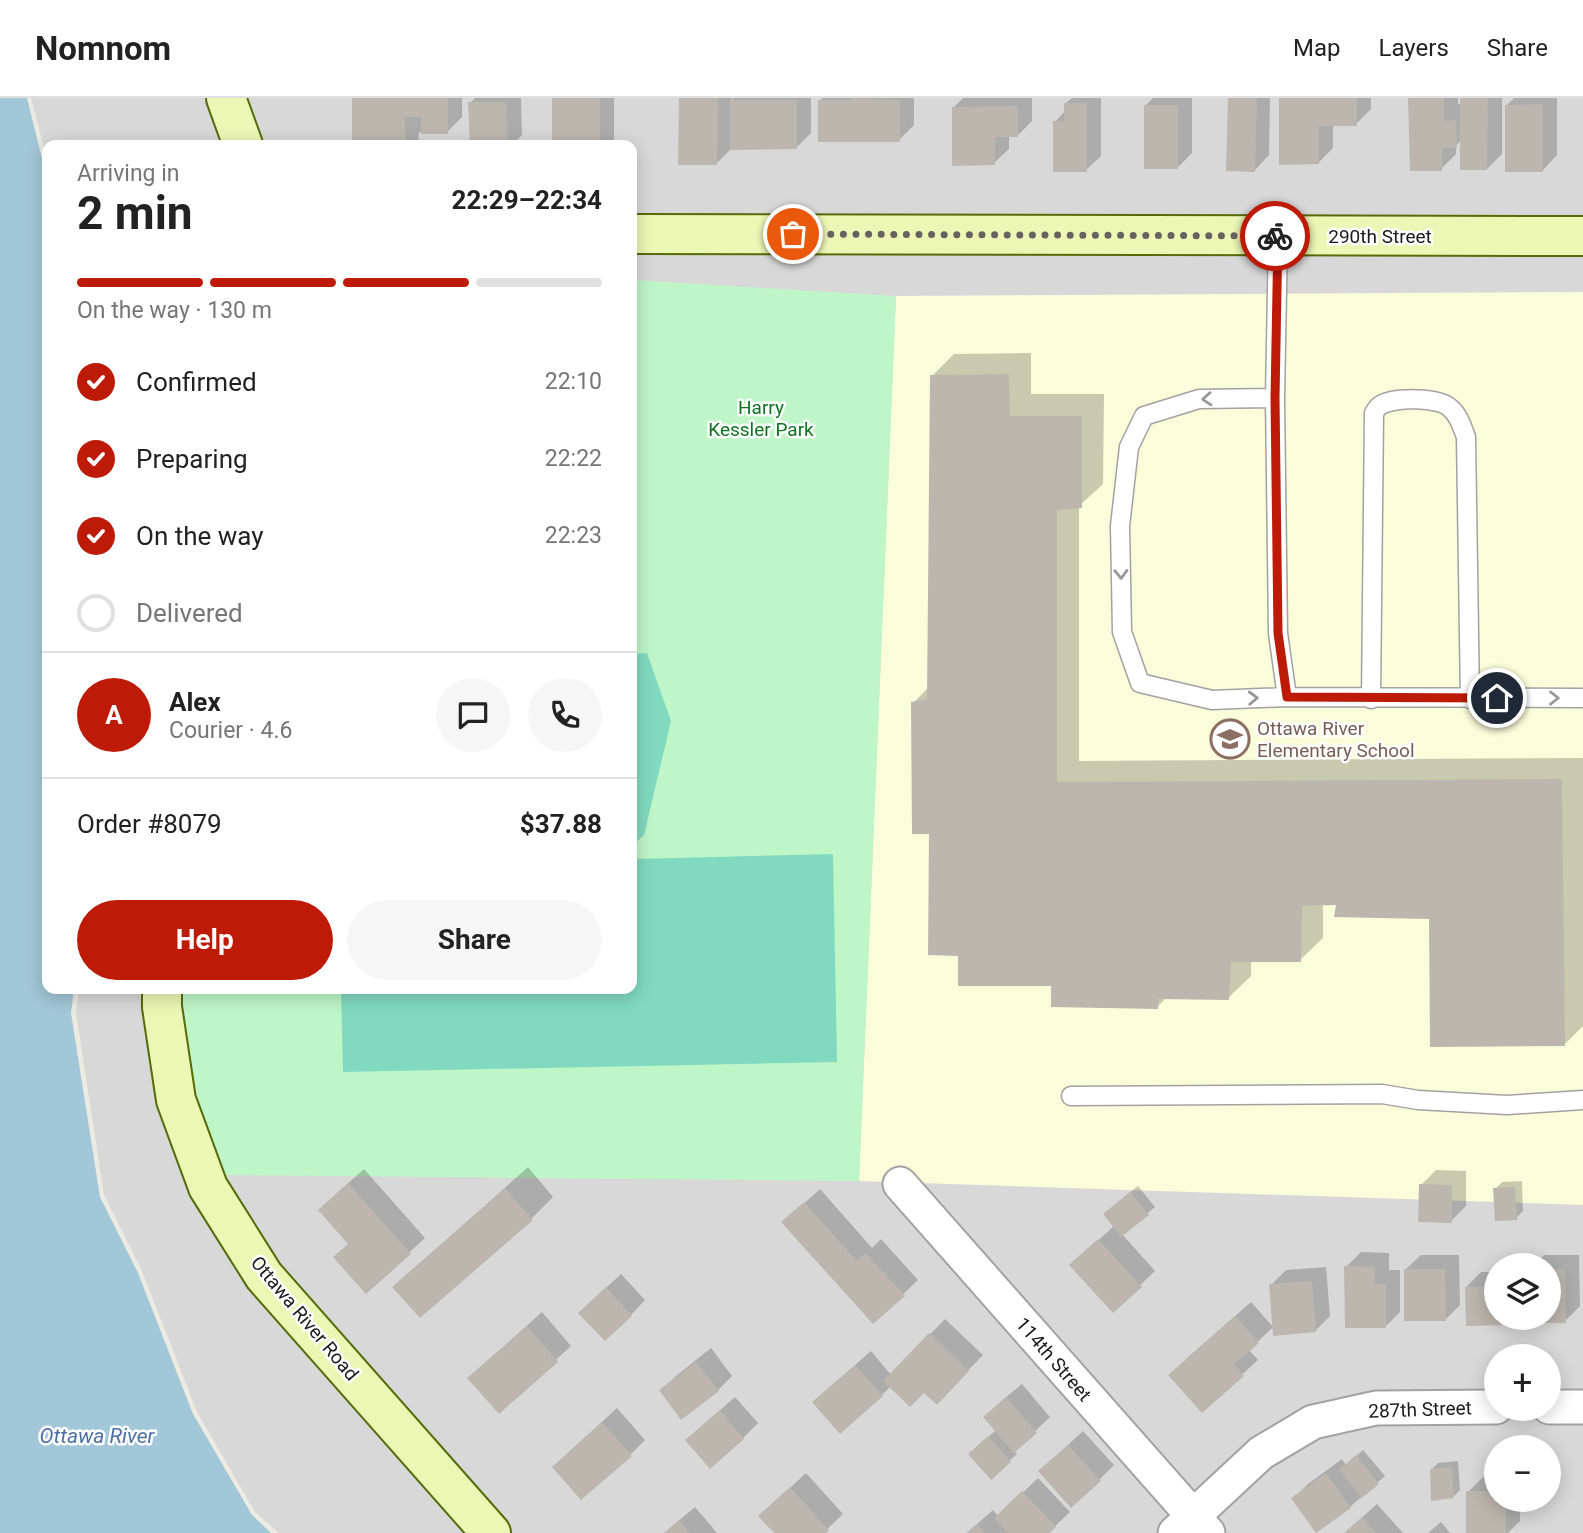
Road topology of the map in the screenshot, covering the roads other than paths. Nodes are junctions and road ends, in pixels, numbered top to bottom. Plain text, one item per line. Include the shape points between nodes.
1 (226, 98) edge
2 (241, 140) edge
3 (637, 234) edge
4 (1278, 236) junction
5 (1583, 236) edge
6 (1275, 398) junction
7 (1287, 697) junction
8 (1583, 698) edge
9 (1371, 699) junction
10 (1470, 699) junction
11 (162, 994) edge
12 (1071, 1097) dead end
13 (1583, 1100) edge
14 (900, 1184) dead end
15 (1484, 1407) edge
16 (1561, 1407) edge
17 (1583, 1407) edge
18 (1192, 1528) edge
19 (491, 1533) edge

1 - 2 street
3 - 4 street, 290th Street
4 - 5 street, 290th Street
4 - 6 lane
6 - 7 lane via 1278,633
6 -> 7 lane via 1199,399 1144,416 1129,447 1120,526 1122,632 1140,683 1212,700
7 - 9 lane
10 -> 8 lane
9 - 10 lane
9 - 10 lane via 1374,412 1397,400 1449,405 1465,437
11 - 19 street, Ottawa River Road via 176,1100 208,1187 264,1276
12 - 13 lane via 1382,1094 1507,1105
14 - 18 street, 114th Street
15 - 18 street, 287th Street via 1376,1408 1313,1422 1261,1453
16 - 17 street

